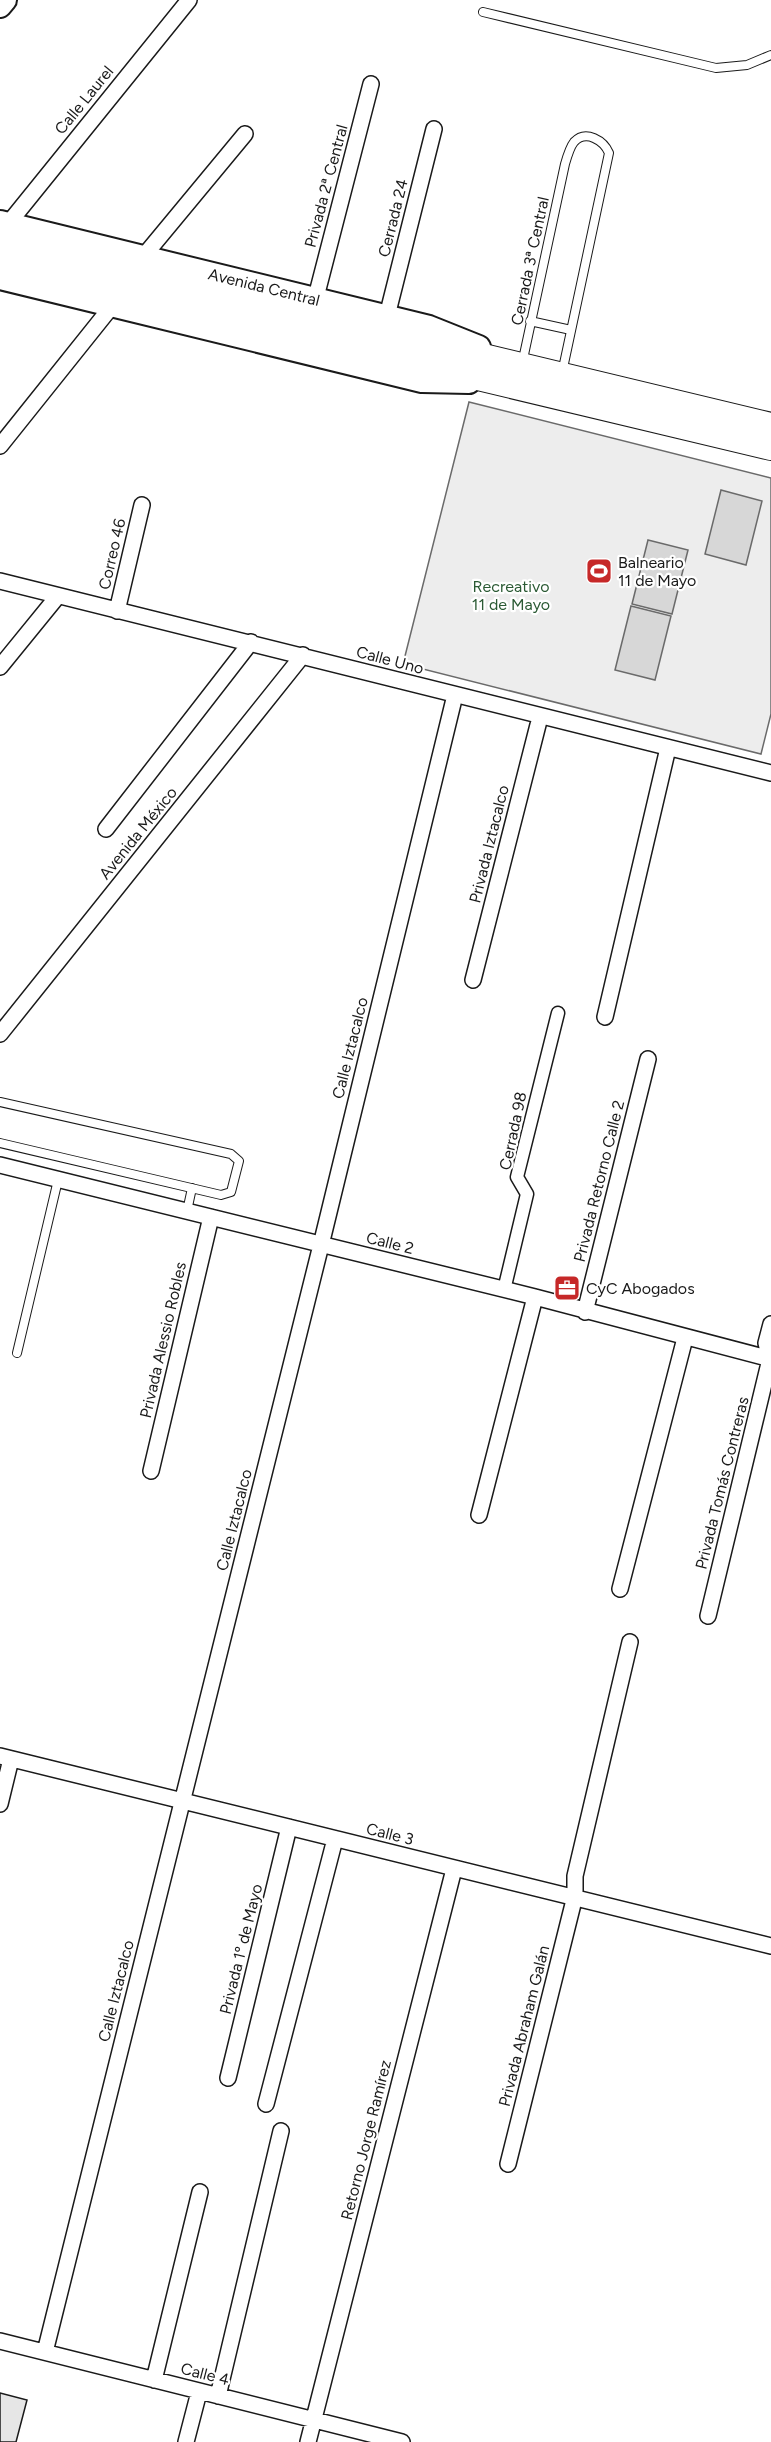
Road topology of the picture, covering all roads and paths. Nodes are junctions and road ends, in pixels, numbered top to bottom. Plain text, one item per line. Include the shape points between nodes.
1 (5, 0) edge
2 (189, 0) edge
3 (0, 6) edge
4 (483, 12) dead end
5 (771, 55) edge
6 (371, 84) dead end
7 (434, 129) dead end
8 (245, 134) dead end
9 (2, 229) edge
10 (143, 257) junction
11 (0, 263) edge
12 (0, 278) edge
13 (316, 297) junction
14 (112, 306) junction
15 (387, 316) junction
16 (530, 321) junction
17 (571, 330) junction
18 (515, 374) junction
19 (562, 375) junction
20 (771, 426) edge
21 (0, 446) edge
22 (771, 447) edge
23 (142, 505) dead end
24 (0, 581) edge
25 (57, 597) junction
26 (117, 611) junction
27 (251, 642) junction
28 (303, 655) junction
29 (0, 667) edge
30 (455, 696) junction
31 (540, 717) junction
32 (668, 748) junction
33 (771, 773) edge
34 (106, 829) dead end
35 (472, 980) dead end
36 (558, 1013) dead end
37 (605, 1017) dead end
38 (0, 1034) edge
39 (648, 1059) dead end
40 (0, 1102) edge
41 (0, 1143) edge
42 (0, 1165) edge
43 (58, 1180) junction
44 (192, 1188) junction
45 (187, 1211) junction
46 (211, 1217) junction
47 (321, 1245) junction
48 (504, 1290) junction
49 (535, 1297) junction
50 (585, 1312) junction
51 (771, 1324) edge
52 (685, 1338) junction
53 (17, 1353) dead end
54 (771, 1359) edge
55 (151, 1471) dead end
56 (480, 1515) dead end
57 (620, 1589) dead end
58 (708, 1616) dead end
59 (630, 1642) dead end
60 (6, 1757) edge
61 (182, 1803) junction
62 (0, 1804) edge
63 (290, 1827) junction
64 (335, 1839) junction
65 (454, 1869) junction
66 (575, 1896) junction
67 (771, 1946) edge
68 (228, 2078) dead end
69 (266, 2104) dead end
70 (281, 2131) dead end
71 (508, 2164) dead end
72 (200, 2192) dead end
73 (0, 2341) edge
74 (45, 2352) junction
75 (154, 2380) junction
76 (199, 2391) junction
77 (218, 2396) junction
78 (314, 2421) junction
79 (186, 2442) edge
80 (308, 2442) edge
81 (402, 2442) edge

1 - 3 main road
2 - 9 street, Calle Laurel
4 - 5 lane via 716,68 747,65
6 - 13 street, Privada 2ª Central
7 - 15 street, Cerrada 24
8 - 10 street
9 - 10 main road, Avenida Central
9 - 18 main road, Avenida Central
10 - 13 main road, Avenida Central
11 - 18 main road, Avenida Central
12 - 14 main road, Avenida Central
13 - 15 main road, Avenida Central
14 - 18 main road, Avenida Central via 422,381
14 - 21 street
15 - 18 main road, Avenida Central via 429,327
16 - 17 lane
16 - 17 lane, Cerrada 3ª Central via 565,164 574,142 593,136 606,145 609,153
16 - 18 lane, Cerrada 3ª Central
17 - 19 lane
18 - 19 main road, Avenida Central
18 - 22 main road, Avenida Central
19 - 20 main road, Avenida Central
23 - 26 street, Correo 46
24 - 25 street, Calle Uno
25 - 26 street, Calle Uno
25 - 29 street
26 - 27 street, Calle Uno
27 - 28 street, Calle Uno
27 - 34 street
28 - 30 street, Calle Uno
28 - 38 street, Avenida México
30 - 31 street, Calle Uno
30 - 47 street, Calle Iztacalco
31 - 32 street, Calle Uno
31 - 35 street, Privada Iztacalco
32 - 33 street, Calle Uno
32 - 37 street
36 - 48 street, Cerrada 98 via 517,1177 527,1194
39 - 50 street, Privada Retorno Calle 2
40 - 44 lane via 231,1154 239,1161 234,1187 226,1195
41 - 44 lane
42 - 43 street, Calle 2
43 - 45 street, Calle 2
43 - 53 lane
44 - 45 lane
45 - 46 street, Calle 2
46 - 47 street, Calle 2
46 - 55 street, Privada Alessio Robles
47 - 48 street, Calle 2
47 - 61 street, Calle Iztacalco
48 - 49 street, Calle 2
49 - 50 street, Calle 2
49 - 56 street
50 - 52 street, Calle 2
51 - 54 street, Privada Tomás Contreras via 766,1343
52 - 54 street, Calle 2
52 - 57 street
54 - 58 street, Privada Tomás Contreras
59 - 66 street, Privada Abraham Galán via 575,1876
60 - 61 street, Calle 3
60 - 62 street
61 - 63 street, Calle 3
61 - 74 street, Calle Iztacalco
63 - 64 street, Calle 3
63 - 68 street, Privada 1º de Mayo
64 - 65 street, Calle 3
64 - 69 street
65 - 66 street, Calle 3
65 - 78 street, Retorno Jorge Ramírez
66 - 67 street, Calle 3
66 - 71 street, Privada Abraham Galán
70 - 77 street
72 - 75 street
73 - 74 street, Calle 4
74 - 75 street, Calle 4
75 - 76 street, Calle 4
76 - 77 street, Calle 4
76 - 79 street
77 - 78 street, Calle 4
78 - 80 street, Retorno Jorge Ramírez
78 - 81 street, Calle 4

